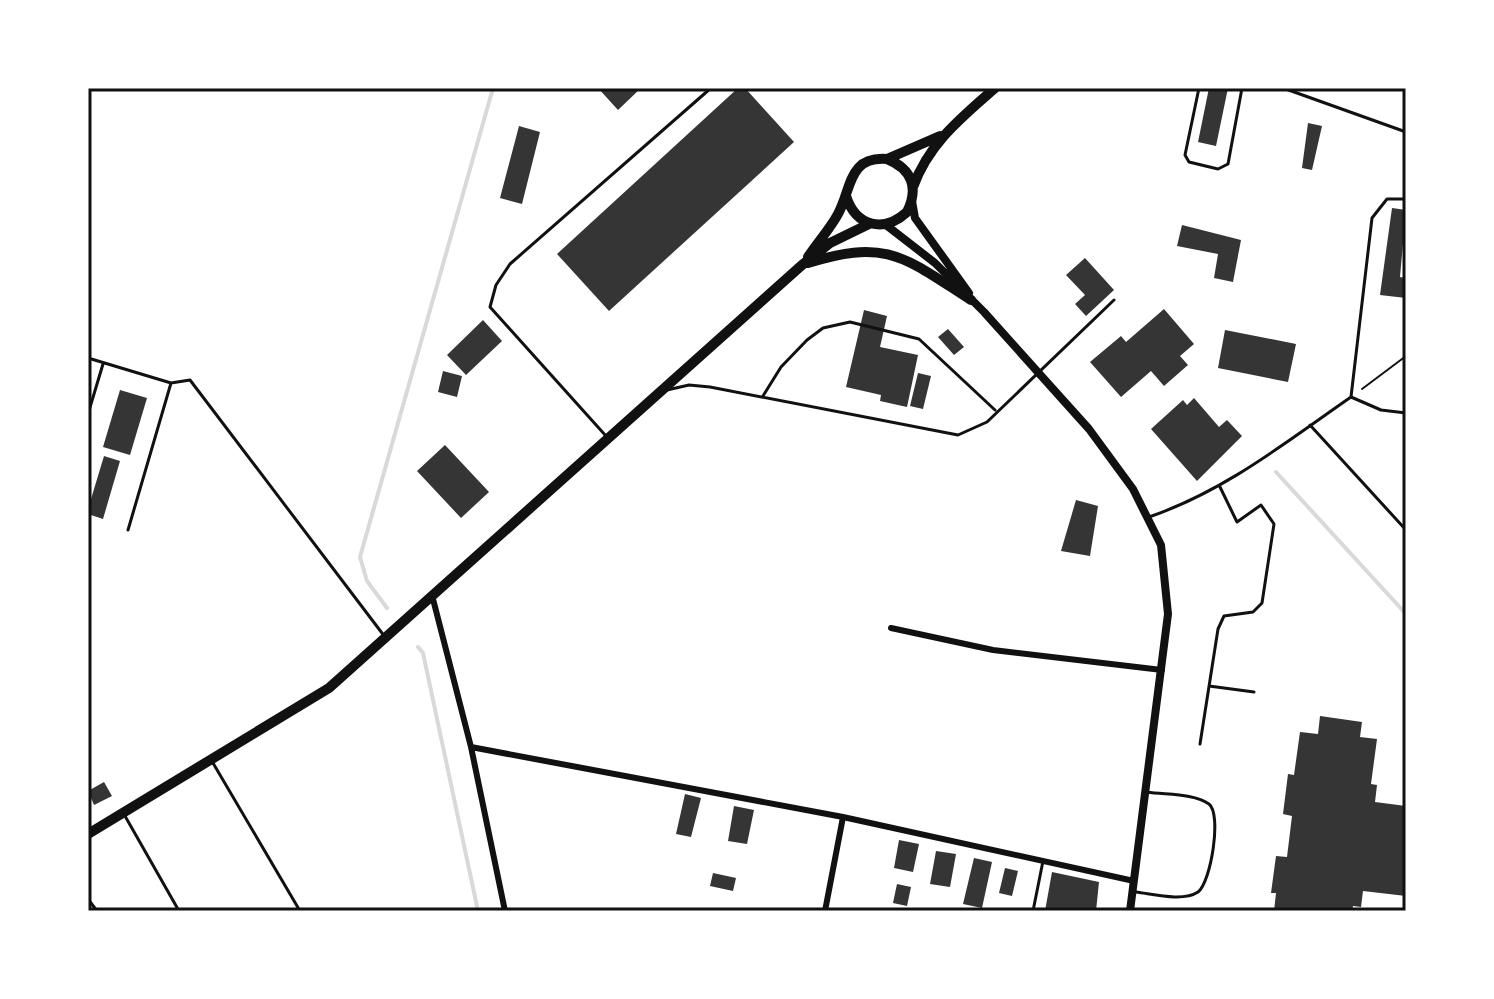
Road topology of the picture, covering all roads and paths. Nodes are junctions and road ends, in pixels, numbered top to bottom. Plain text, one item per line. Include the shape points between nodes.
1 (711, 88) edge
2 (995, 88) edge
3 (1199, 88) edge
4 (1242, 88) edge
5 (1283, 88) edge
6 (1406, 132) edge
7 (941, 135) junction
8 (887, 159) junction
9 (913, 187) junction
10 (846, 196) junction
11 (1406, 199) edge
12 (912, 201) junction
13 (869, 224) junction
14 (886, 225) junction
15 (802, 265) junction
16 (971, 300) junction
17 (1114, 300) dead end
18 (984, 312) junction
19 (1406, 356) edge
20 (88, 358) edge
21 (104, 363) junction
22 (1039, 373) junction
23 (171, 383) junction
24 (666, 390) junction
25 (763, 396) junction
26 (1351, 397) junction
27 (996, 411) junction
28 (1406, 413) edge
29 (88, 414) edge
30 (1310, 425) junction
31 (610, 441) junction
32 (1220, 487) junction
33 (1149, 517) junction
34 (128, 530) dead end
35 (1406, 530) edge
36 (433, 599) junction
37 (891, 628) dead end
38 (387, 640) junction
39 (1162, 670) junction
40 (1209, 686) junction
41 (1254, 692) dead end
42 (1200, 744) dead end
43 (471, 747) junction
44 (212, 761) junction
45 (1145, 792) junction
46 (123, 813) junction
47 (843, 817) junction
48 (88, 834) edge
49 (1043, 861) junction
50 (1134, 881) junction
51 (1132, 892) junction
52 (88, 899) edge
53 (97, 911) edge
54 (179, 911) edge
55 (300, 911) edge
56 (505, 911) edge
57 (825, 911) edge
58 (1033, 911) edge
59 (1130, 911) edge

1 - 31 lane via 510,264 496,285 490,307
2 - 7 main road
3 - 4 lane via 1185,155 1189,162 1218,169 1228,164
5 - 6 lane
7 - 8 main road
7 - 9 main road
8 - 9 main road via 909,174
8 - 10 main road via 869,160 854,170
9 - 12 main road
10 - 13 main road via 855,214
10 - 15 main road
11 - 26 lane via 1387,199 1372,218
12 - 14 main road via 907,212
12 - 18 street via 915,218
13 - 14 main road
13 - 15 main road via 830,243
14 - 16 street
15 - 16 main road via 846,252 890,253
15 - 24 main road
16 - 18 street
17 - 22 lane
18 - 22 street
19 - 26 path
20 - 21 lane
21 - 23 lane
21 - 29 lane
22 - 27 lane
22 - 33 street via 1115,460
23 - 34 lane
23 - 38 lane via 190,380
24 - 25 lane via 689,385
24 - 31 main road
25 - 27 lane via 958,435 987,422
25 - 27 lane via 807,340 823,328 850,322 919,339
26 - 28 lane via 1381,410
26 - 30 lane
30 - 32 lane
30 - 35 lane
31 - 36 main road
32 - 33 lane
32 - 40 lane via 1237,522 1261,505 1274,524 1262,603 1253,612 1224,616
33 - 39 street via 1167,577
36 - 38 main road
36 - 43 street
37 - 39 street via 993,650
38 - 44 main road via 329,688
39 - 45 street
40 - 41 lane
40 - 42 lane
43 - 47 street
43 - 56 street
44 - 46 main road
44 - 55 lane
45 - 50 street
45 - 51 lane via 1199,799 1211,805 1217,817 1207,879 1199,892 1185,897
46 - 48 main road
46 - 54 lane
47 - 49 street
47 - 57 street
49 - 50 street
49 - 58 lane
50 - 51 street
51 - 59 street
52 - 53 lane

